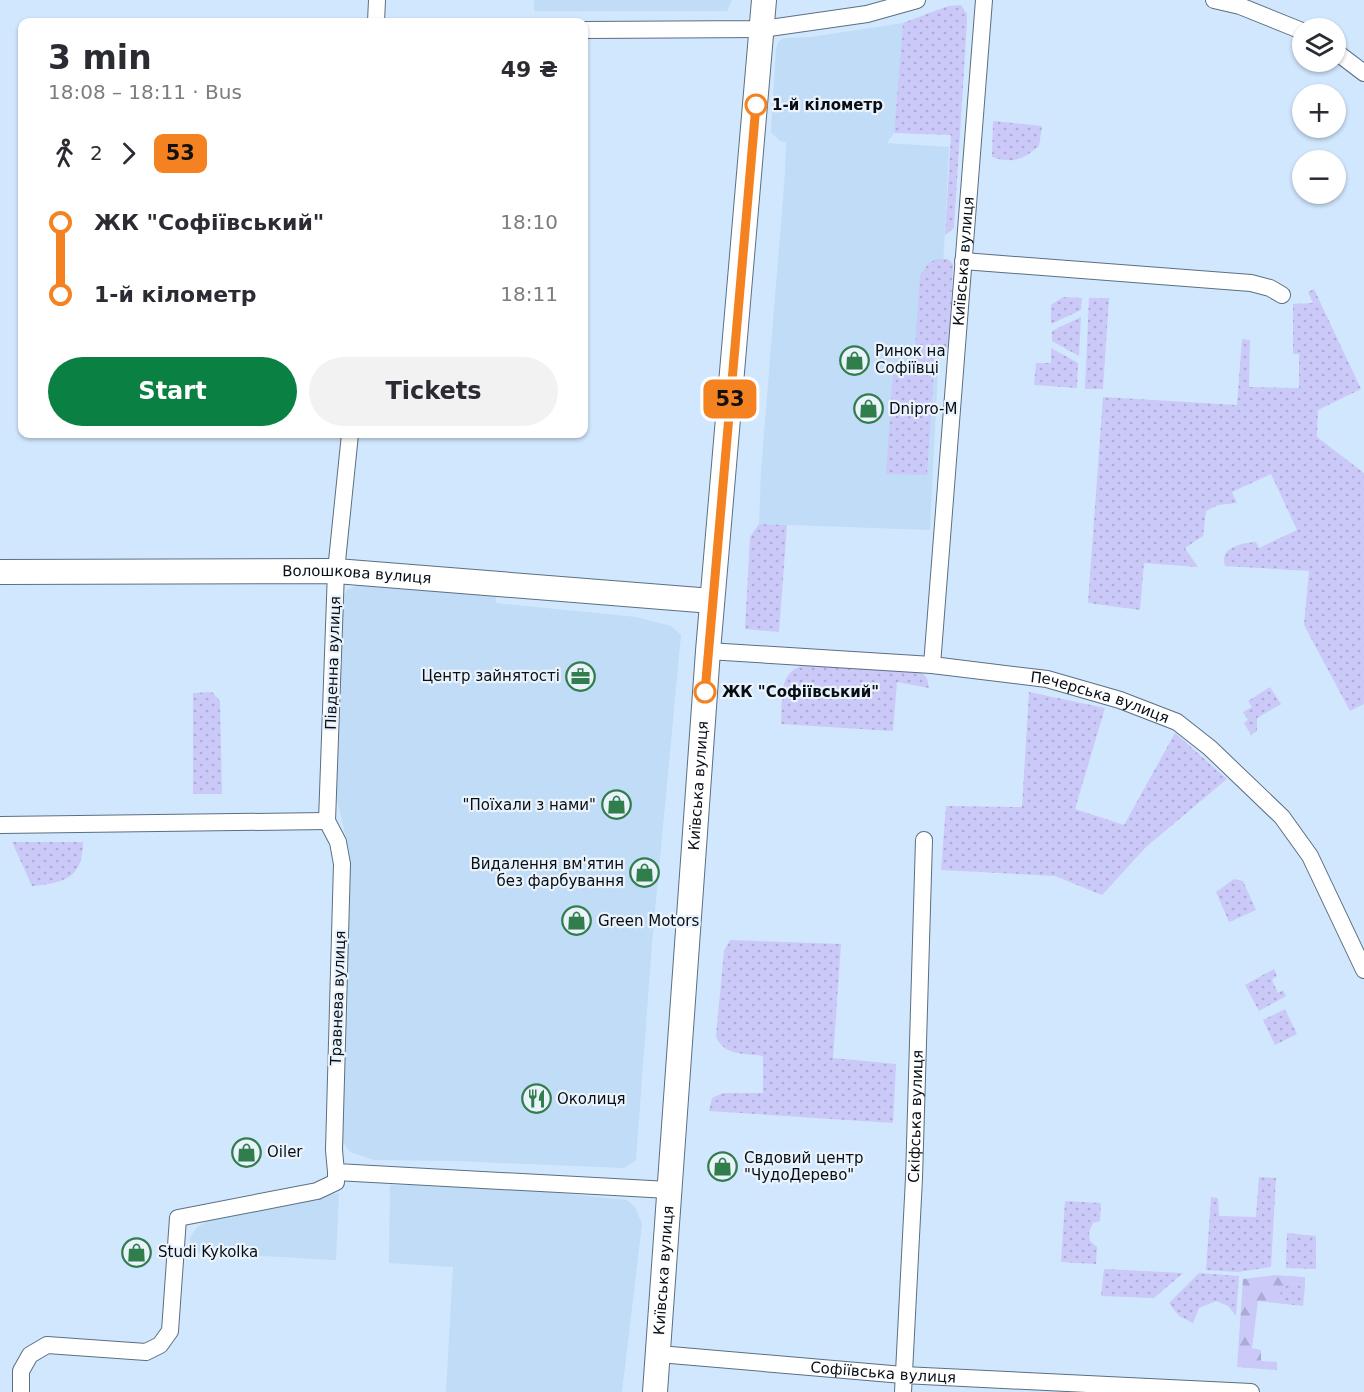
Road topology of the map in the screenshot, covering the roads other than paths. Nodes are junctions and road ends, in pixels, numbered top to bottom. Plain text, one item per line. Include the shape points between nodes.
1 (377, 0) edge
2 (764, 0) edge
3 (917, 0) edge
4 (984, 0) edge
5 (1214, 0) edge
6 (376, 18) edge
7 (1292, 27) edge
8 (588, 30) edge
9 (762, 30) junction
10 (1346, 59) edge
11 (1364, 73) edge
12 (963, 261) junction
13 (1281, 295) dead end
14 (350, 438) edge
15 (336, 571) junction
16 (0, 572) edge
17 (712, 601) junction
18 (708, 651) junction
19 (932, 665) junction
20 (327, 821) junction
21 (0, 825) edge
22 (924, 840) dead end
23 (1364, 970) edge
24 (336, 1172) junction
25 (669, 1190) junction
26 (659, 1354) junction
27 (903, 1384) edge
28 (21, 1392) edge
29 (655, 1392) edge
30 (1251, 1392) edge

1 - 6 street
2 - 9 main road, Київська вулиця
3 - 9 street via 867,14
4 - 12 street, Київська вулиця
5 - 7 street
8 - 9 street
9 - 17 main road, Київська вулиця
10 - 11 street
12 - 13 street via 1251,283
12 - 19 street, Київська вулиця
14 - 15 street, Південна вулиця
15 - 16 main road, Волошкова вулиця
15 - 17 main road, Волошкова вулиця
15 - 20 street, Південна вулиця
17 - 18 main road, Київська вулиця
18 - 19 street, Печерська вулиця
18 - 25 main road, Київська вулиця
19 - 23 street, Печерська вулиця via 1047,679 1177,722 1282,817 1310,856
20 - 21 street
20 - 24 street, Травнева вулиця via 338,842 342,864
22 - 27 street, Скіфська вулиця via 914,1178
24 - 25 street
24 - 28 street via 336,1182 317,1191 178,1218 170,1331 160,1345 146,1352 47,1345 30,1355 21,1371
25 - 26 main road, Київська вулиця
26 - 27 street, Софіївська вулиця
26 - 29 main road, Київська вулиця
27 - 30 street, Софіївська вулиця

